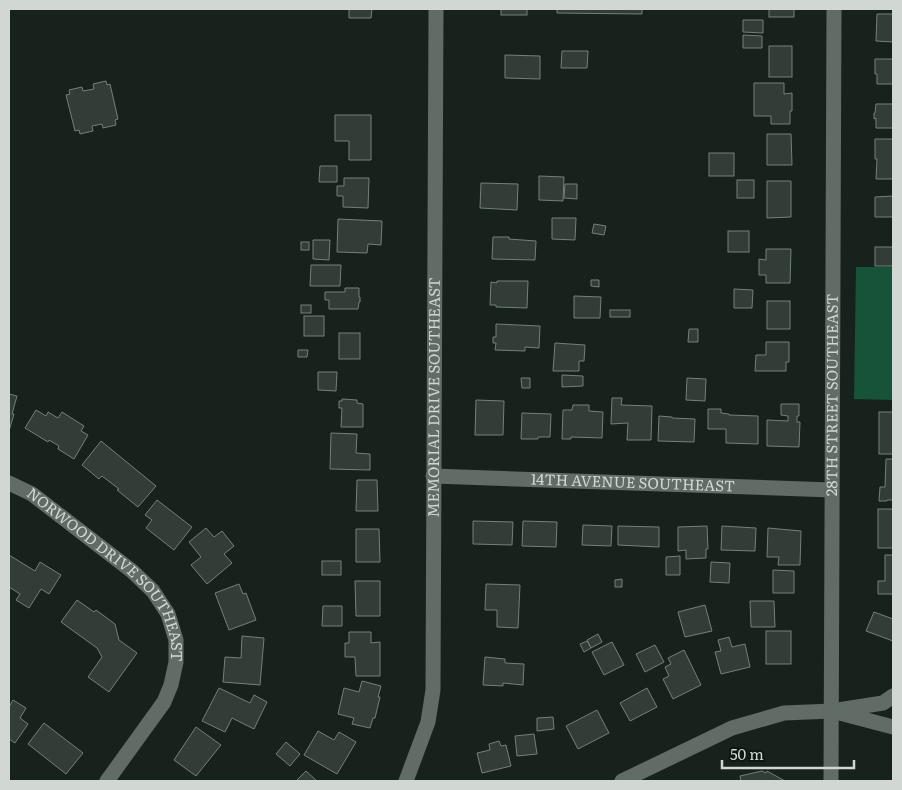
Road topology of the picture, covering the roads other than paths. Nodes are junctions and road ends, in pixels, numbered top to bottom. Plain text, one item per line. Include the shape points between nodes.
1 (436, 9) edge
2 (834, 9) edge
3 (433, 476) junction
4 (9, 483) edge
5 (832, 490) junction
6 (893, 696) edge
7 (832, 711) junction
8 (893, 727) edge
9 (108, 781) edge
10 (406, 781) edge
11 (622, 781) edge
12 (831, 781) edge

1 - 3 street, MEMORIAL DRIVE SOUTHEAST
2 - 5 street, 28TH STREET SOUTHEAST
3 - 5 street, 14TH AVENUE SOUTHEAST
3 - 10 street, MEMORIAL DRIVE SOUTHEAST via 433,690 428,722
4 - 9 street, NORWOOD DRIVE SOUTHEAST via 32,494 132,571 168,614 176,640 172,685 164,702
5 - 7 street, 28TH STREET SOUTHEAST
6 - 7 street via 883,703
7 - 8 street
7 - 11 street via 784,714 732,728
7 - 12 street, 28TH STREET SOUTHEAST

